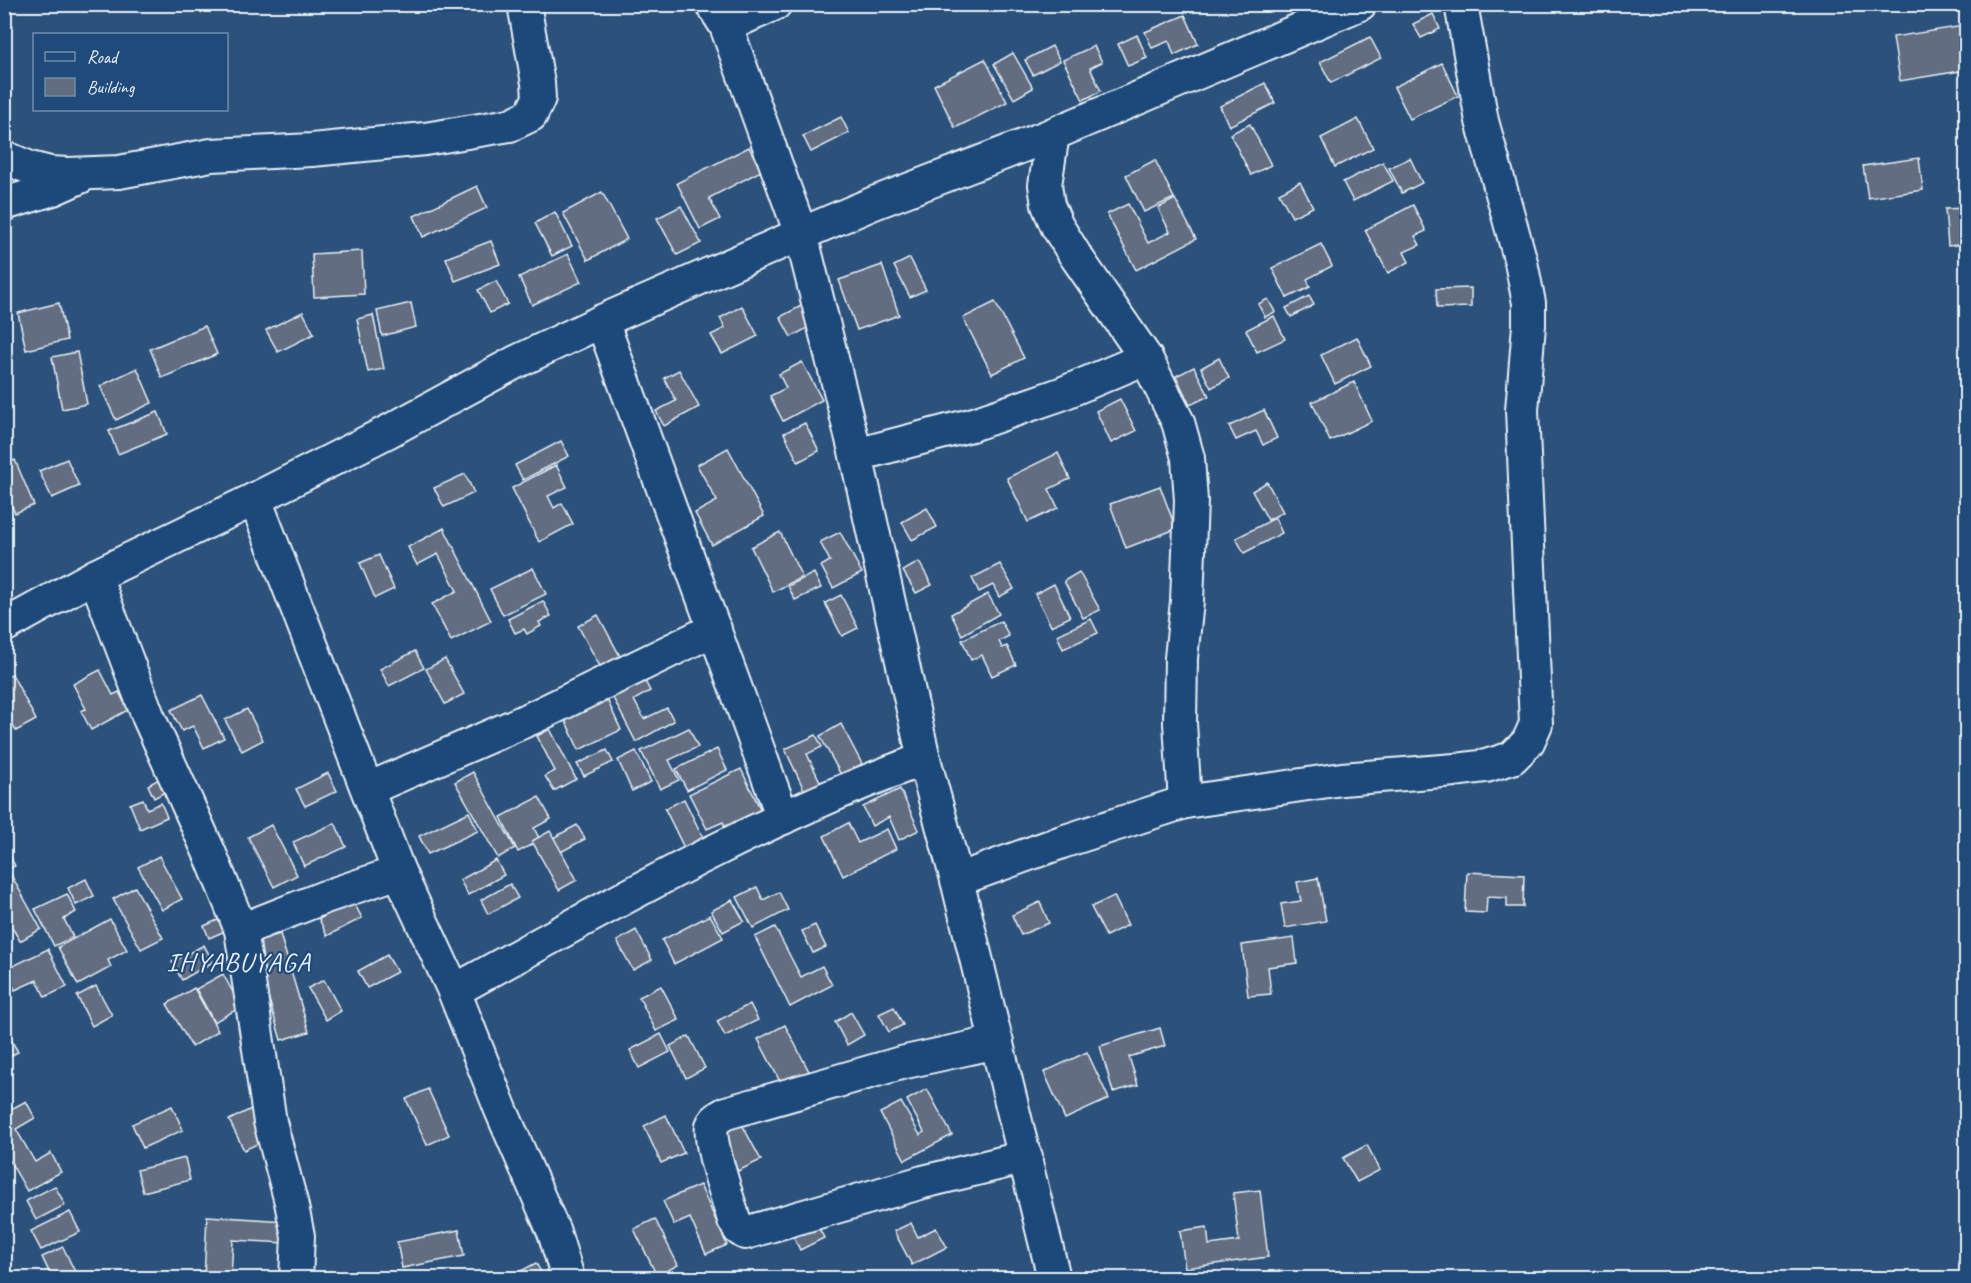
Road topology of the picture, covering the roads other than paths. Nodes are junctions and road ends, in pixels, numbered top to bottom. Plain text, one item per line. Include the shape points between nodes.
1 (524, 4) edge
2 (775, 4) edge
3 (1360, 4) edge
4 (1461, 4) edge
5 (719, 15) edge
6 (1053, 134) junction
7 (4, 157) edge
8 (89, 173) junction
9 (4, 204) edge
10 (801, 234) junction
11 (602, 321) junction
12 (1146, 358) junction
13 (856, 455) junction
14 (255, 499) junction
15 (95, 576) junction
16 (4, 626) edge
17 (715, 629) junction
18 (924, 759) junction
19 (368, 789) junction
20 (1185, 802) junction
21 (783, 818) junction
22 (399, 872) junction
23 (957, 880) junction
24 (241, 930) junction
25 (454, 991) junction
26 (997, 1042) junction
27 (1026, 1157) junction
28 (296, 1278) edge
29 (568, 1278) edge
30 (1054, 1278) edge

1 - 8 street via 539,98 531,115 510,125 425,139 312,150 211,154 119,172
2 - 5 street
3 - 6 street
4 - 20 street via 1482,122 1529,303 1522,410 1536,724 1528,742 1512,758 1486,766 1342,779
5 - 10 street
6 - 10 street
6 - 12 street via 1045,185 1048,205 1075,255
7 - 8 street via 50,173
8 - 9 street
10 - 11 street
10 - 13 street
11 - 14 street
11 - 17 street
12 - 13 street via 1061,394 971,425
12 - 20 street via 1178,422 1188,458 1191,512 1180,723
13 - 18 street
14 - 15 street
14 - 19 street
15 - 16 street
15 - 24 street via 148,716
17 - 19 street via 534,717
17 - 21 street
18 - 21 street via 863,781
18 - 23 street
19 - 22 street
20 - 23 street
21 - 25 street
22 - 24 street
22 - 25 street
23 - 26 street
24 - 28 street via 270,1122 298,1236
25 - 29 street via 554,1232
26 - 27 street
26 - 27 street via 901,1064 726,1113 715,1120 712,1140 734,1220 745,1233
27 - 30 street

